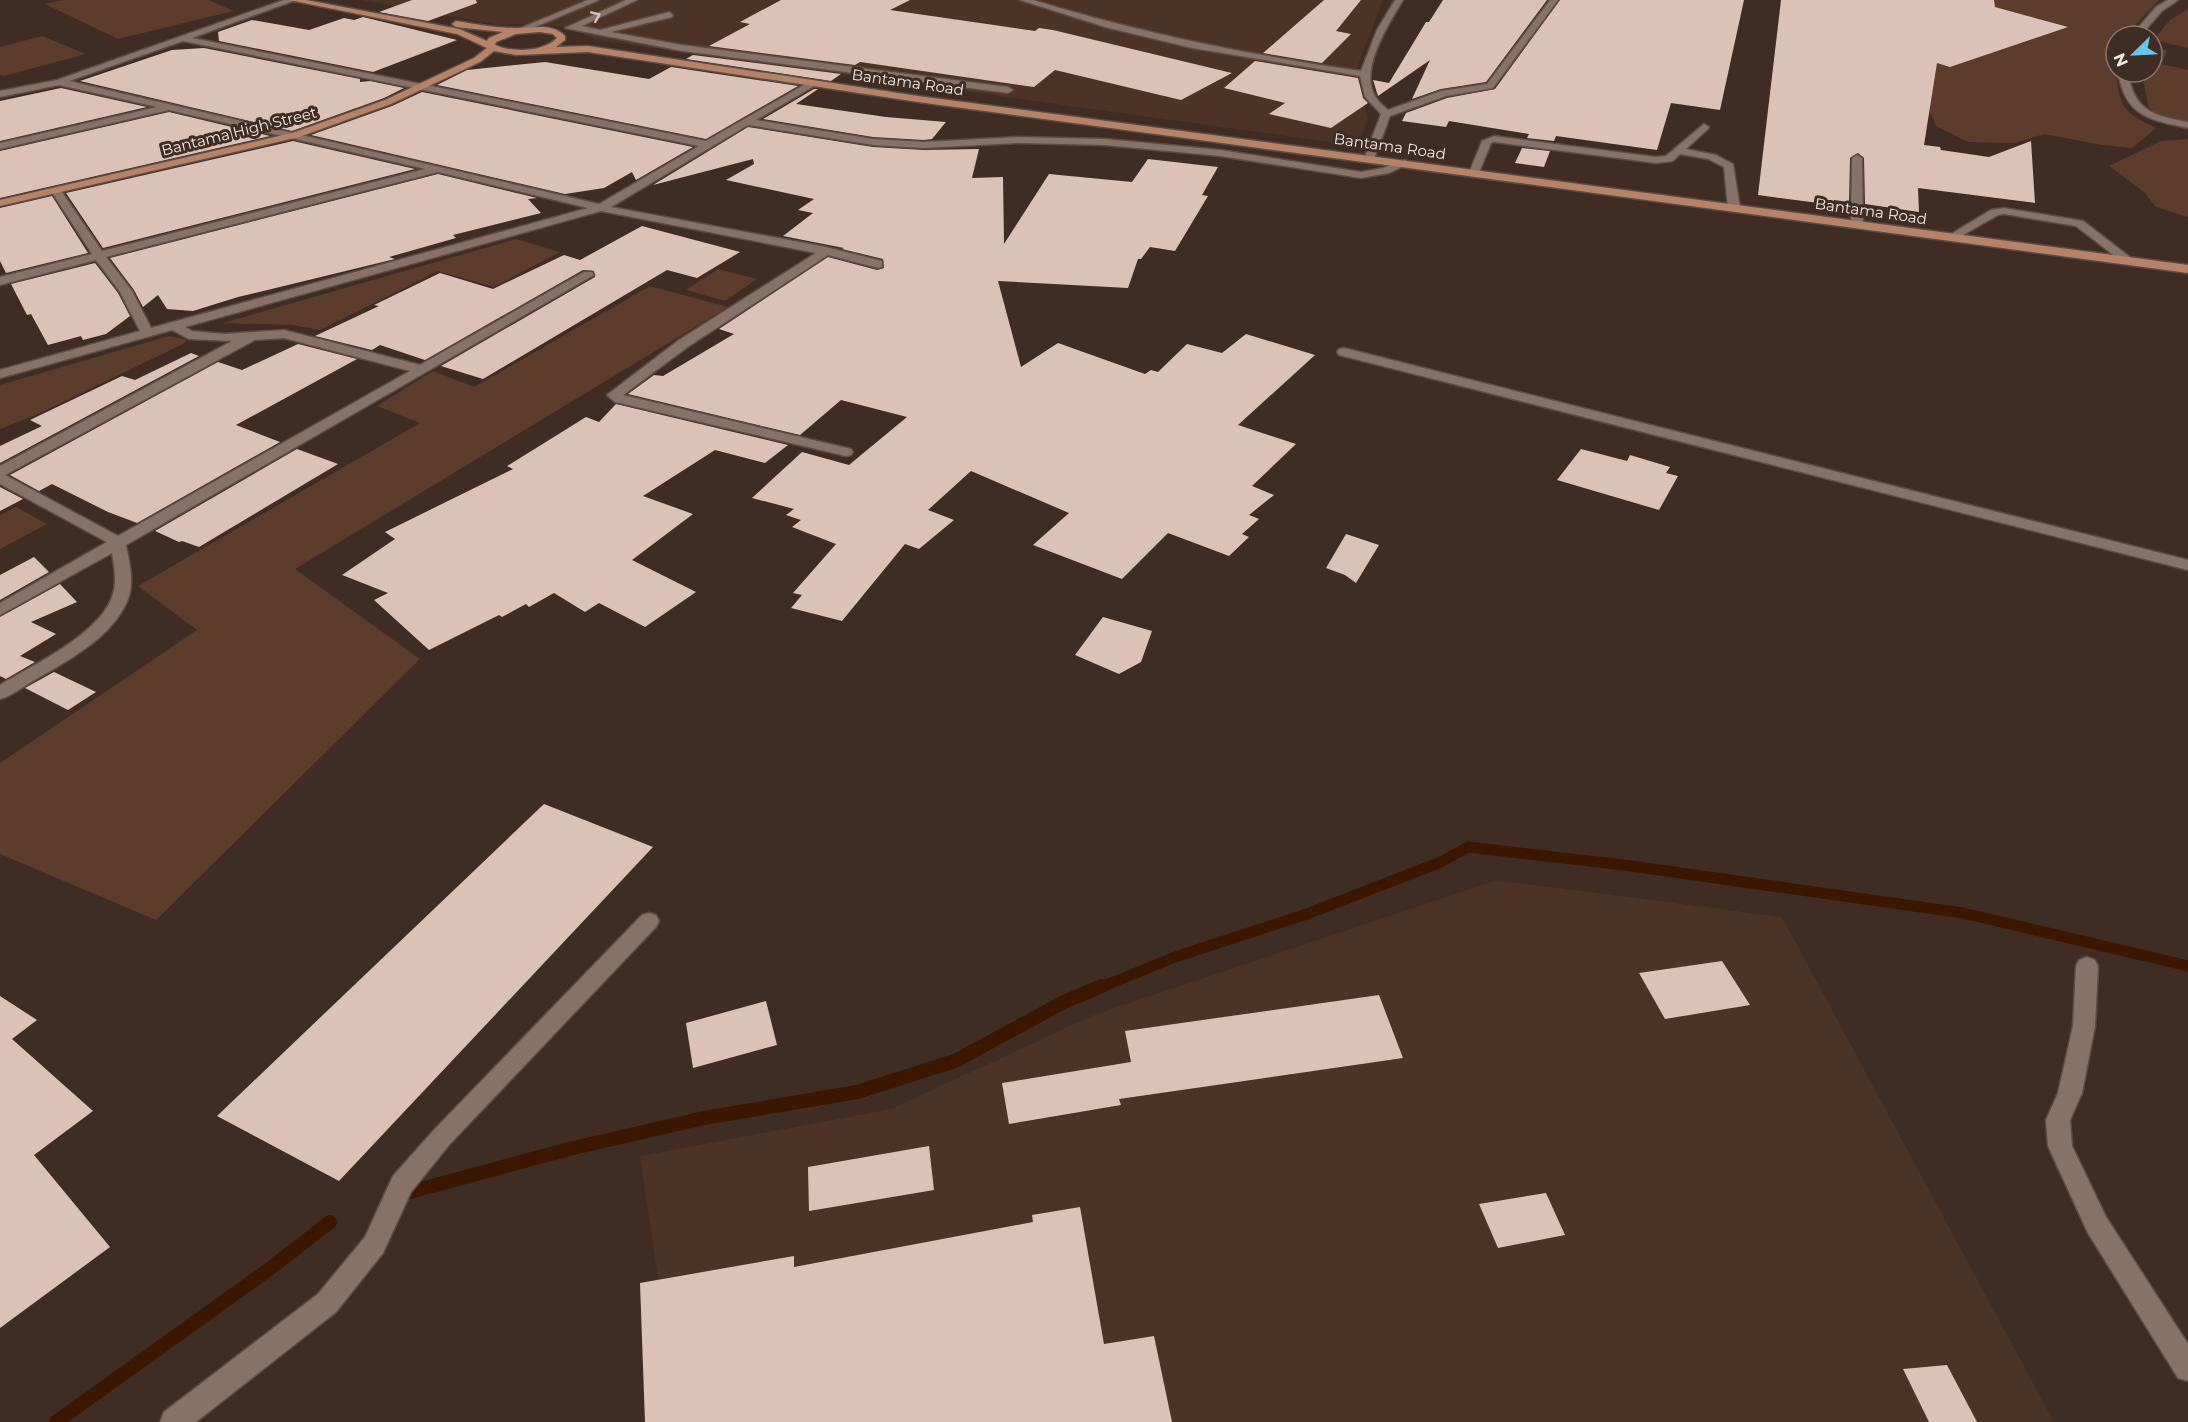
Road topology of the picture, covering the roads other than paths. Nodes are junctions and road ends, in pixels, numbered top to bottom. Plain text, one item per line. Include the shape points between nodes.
1 (292, 0) edge
2 (330, 0) edge
3 (595, 0) edge
4 (1024, 0) edge
5 (1399, 0) edge
6 (1554, 0) edge
7 (2174, 0) edge
8 (628, 1) edge
9 (669, 15) dead end
10 (2146, 24) edge
11 (572, 26) junction
12 (517, 31) junction
13 (597, 33) junction
14 (561, 36) junction
15 (179, 38) junction
16 (491, 47) junction
17 (588, 50) junction
18 (532, 51) junction
19 (519, 52) junction
20 (477, 60) junction
21 (1364, 74) junction
22 (59, 82) junction
23 (811, 84) junction
24 (2126, 84) edge
25 (421, 87) junction
26 (1008, 90) dead end
27 (0, 94) edge
28 (170, 107) junction
29 (1386, 114) junction
30 (747, 122) junction
31 (2188, 125) edge
32 (1704, 127) dead end
33 (295, 135) junction
34 (709, 145) junction
35 (0, 146) edge
36 (1680, 151) junction
37 (1857, 158) dead end
38 (1369, 159) junction
39 (1405, 163) junction
40 (440, 169) junction
41 (1474, 173) junction
42 (56, 191) junction
43 (0, 204) edge
44 (601, 208) junction
45 (1734, 208) junction
46 (1857, 224) junction
47 (1952, 237) junction
48 (825, 251) junction
49 (99, 256) junction
50 (2128, 261) junction
51 (878, 264) dead end
52 (2188, 269) edge
53 (588, 275) dead end
54 (0, 281) edge
55 (172, 325) junction
56 (147, 332) junction
57 (252, 336) junction
58 (1344, 352) dead end
59 (422, 370) junction
60 (0, 374) edge
61 (846, 452) dead end
62 (0, 472) edge
63 (0, 478) edge
64 (118, 542) junction
65 (2188, 566) edge
66 (0, 610) edge
67 (0, 693) edge
68 (649, 921) dead end
69 (2087, 966) dead end
70 (2188, 1368) edge
71 (174, 1422) edge

1 - 15 street
1 - 16 main road via 459,32
2 - 12 main road via 468,26
3 - 12 street
4 - 21 street via 1087,21 1188,45
5 - 21 street via 1381,30
6 - 29 street via 1490,86 1444,93
7 - 10 street
11 -> 8 street
9 - 13 street
11 - 13 street
11 - 14 street
12 - 14 main road via 549,30
12 - 16 main road via 492,40
13 - 26 street via 682,48
14 - 17 main road
14 - 18 main road via 553,46
15 - 22 street
15 - 25 street
16 - 19 main road
16 - 20 main road
17 - 18 main road
17 - 23 main road, Bantama Road
18 - 19 main road
19 - 20 main road
20 - 25 main road, Bantama High Street
21 - 29 street via 1370,96
22 - 27 street
22 - 28 street
23 - 30 street
23 - 38 main road, Bantama Road
24 - 31 street via 2130,103 2141,111
25 - 33 main road, Bantama High Street
25 - 34 street
28 - 33 street
28 - 35 street
29 - 38 street
30 - 34 street
30 - 39 street via 873,142 924,145 1018,140 1105,142 1220,153 1361,175
32 - 36 street
33 - 40 street
33 - 42 main road, Bantama High Street
34 - 44 street
36 - 41 street via 1669,159 1656,160 1494,139 1486,141
36 - 45 street via 1704,154 1729,166
37 - 46 street
38 - 39 main road, Bantama Road
39 - 41 main road, Bantama Road
40 - 44 street
40 - 49 street
41 - 45 main road, Bantama Road
42 - 43 main road, Bantama High Street
42 - 49 street
44 - 48 street
44 - 55 street
45 - 46 main road, Bantama Road
46 - 47 main road, Bantama Road
47 - 50 main road, Bantama Road
47 - 50 street via 1995,212 2004,211 2079,223
48 - 51 street
48 - 61 street via 614,394 620,399
49 - 54 street
49 - 56 street via 126,291
50 - 52 main road, Bantama Road
53 - 59 street
55 - 56 street
55 - 57 street via 189,334
56 - 60 street
57 - 59 street via 284,334
57 - 62 street
58 - 65 street
59 - 64 street
63 - 64 street
64 - 66 street
64 - 67 street via 122,593 118,607 69,650
68 - 71 street via 410,1174 374,1245 327,1303
69 - 70 street via 2084,1026 2070,1093 2058,1120 2060,1146 2097,1224

